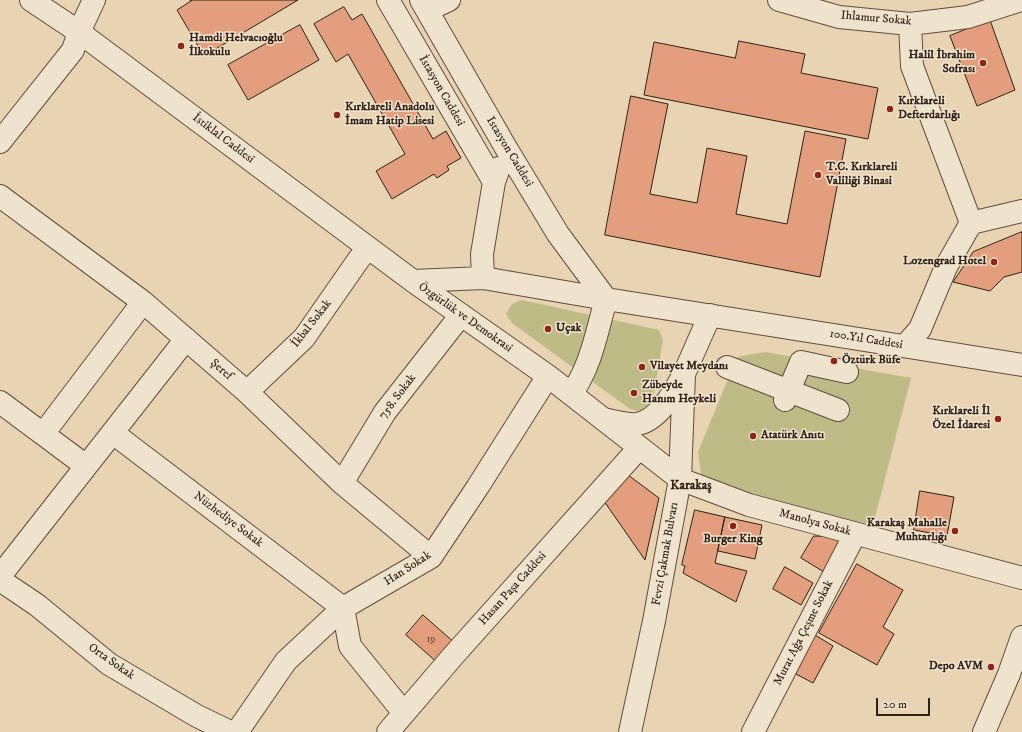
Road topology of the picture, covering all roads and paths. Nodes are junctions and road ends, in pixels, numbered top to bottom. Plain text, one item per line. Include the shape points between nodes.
1 (31, 0) edge
2 (94, 0) edge
3 (388, 0) edge
4 (449, 0) edge
5 (779, 0) edge
6 (1021, 0) edge
7 (424, 5) edge
8 (968, 8) edge
9 (910, 24) junction
10 (79, 32) junction
11 (0, 142) edge
12 (506, 148) junction
13 (494, 182) junction
14 (0, 196) edge
15 (1022, 211) edge
16 (970, 224) junction
17 (368, 248) junction
18 (483, 278) junction
19 (413, 281) junction
20 (606, 299) junction
21 (143, 302) junction
22 (462, 315) junction
23 (710, 315) junction
24 (186, 339) junction
25 (905, 346) junction
26 (1022, 365) edge
27 (727, 367) dead end
28 (846, 372) dead end
29 (684, 374) junction
30 (548, 376) junction
31 (247, 392) junction
32 (571, 394) junction
33 (788, 395) junction
34 (0, 402) edge
35 (838, 410) dead end
36 (602, 419) junction
37 (113, 433) junction
38 (43, 434) junction
39 (639, 448) junction
40 (86, 466) junction
41 (680, 478) junction
42 (342, 483) junction
43 (855, 534) junction
44 (431, 556) junction
45 (0, 576) edge
46 (1022, 578) edge
47 (0, 580) edge
48 (343, 608) junction
49 (1022, 637) edge
50 (1015, 676) edge
51 (397, 726) edge
52 (230, 732) edge
53 (237, 732) edge
54 (630, 732) edge
55 (753, 732) edge
56 (984, 732) edge

1 - 10 street, İstiklal Caddesi
2 - 10 street
3 - 13 street, İstasyon Caddesi
4 - 7 street
5 - 9 street, Ihlamur Sokak via 839,17
6 - 8 street, Ihlamur Sokak
7 - 12 street, Istasyon Caddesi
8 - 9 street, Ihlamur Sokak
9 - 16 street via 912,66
10 - 11 street via 73,50
10 - 17 street, İstiklal Caddesi
12 - 13 street
12 - 20 street, Istasyon Caddesi via 558,234
13 - 18 street via 482,254
14 - 21 street, Şeref
15 - 16 street
16 - 25 street via 946,267 920,329
17 - 19 street, İstiklal Caddesi
17 - 31 street, İkbal Sokak via 304,338
18 - 19 street, Özgürlük ve Demokrasi
18 - 20 street, Özgürlük ve Demokrasi
19 - 22 street, Özgürlük ve Demokrasi
20 - 23 street, Özgürlük ve Demokrasi
20 - 32 street via 589,360
21 - 24 street, Şeref
21 - 38 street
22 - 30 street, Özgürlük ve Demokrasi
22 - 42 street, 758. Sokak via 385,412
23 - 25 street, 100.Yıl Caddesi
23 - 29 street, Fevzi Çakmak Bulvarı
24 - 31 street, Şeref
24 - 37 street
25 - 26 street, 100.Yıl Caddesi
27 - 33 street
28 - 33 street via 801,362
29 - 36 street, Fevzi Çakmak Bulvarı via 671,398 649,420 637,424
29 - 41 street, Fevzi Çakmak Bulvarı
30 - 32 street, Özgürlük ve Demokrasi
30 - 44 street, Han Sokak
31 - 42 street, Şeref
32 - 36 street, Özgürlük ve Demokrasi
33 - 35 street
34 - 38 street
36 - 39 street, Özgürlük ve Demokrasi
37 - 40 street
37 - 48 street, Nüzhediye Sokak
38 - 40 street
39 - 41 street, Özgürlük ve Demokrasi
39 - 51 street, Hasan Paşa Caddesi via 452,656
40 - 45 street
41 - 43 street, Manolya Sokak via 749,506
41 - 54 street, Fevzi Çakmak Bulvarı via 654,621
42 - 44 street, Şeref
43 - 46 street, Manolya Sokak
43 - 55 street, Murat Ağa Çeşme Sokak
44 - 48 street, Han Sokak
47 - 52 street, Orta Sokak via 37,605 109,664 197,716
48 - 51 street via 350,646
48 - 53 street, Han Sokak via 286,660
49 - 50 street
50 - 56 street

